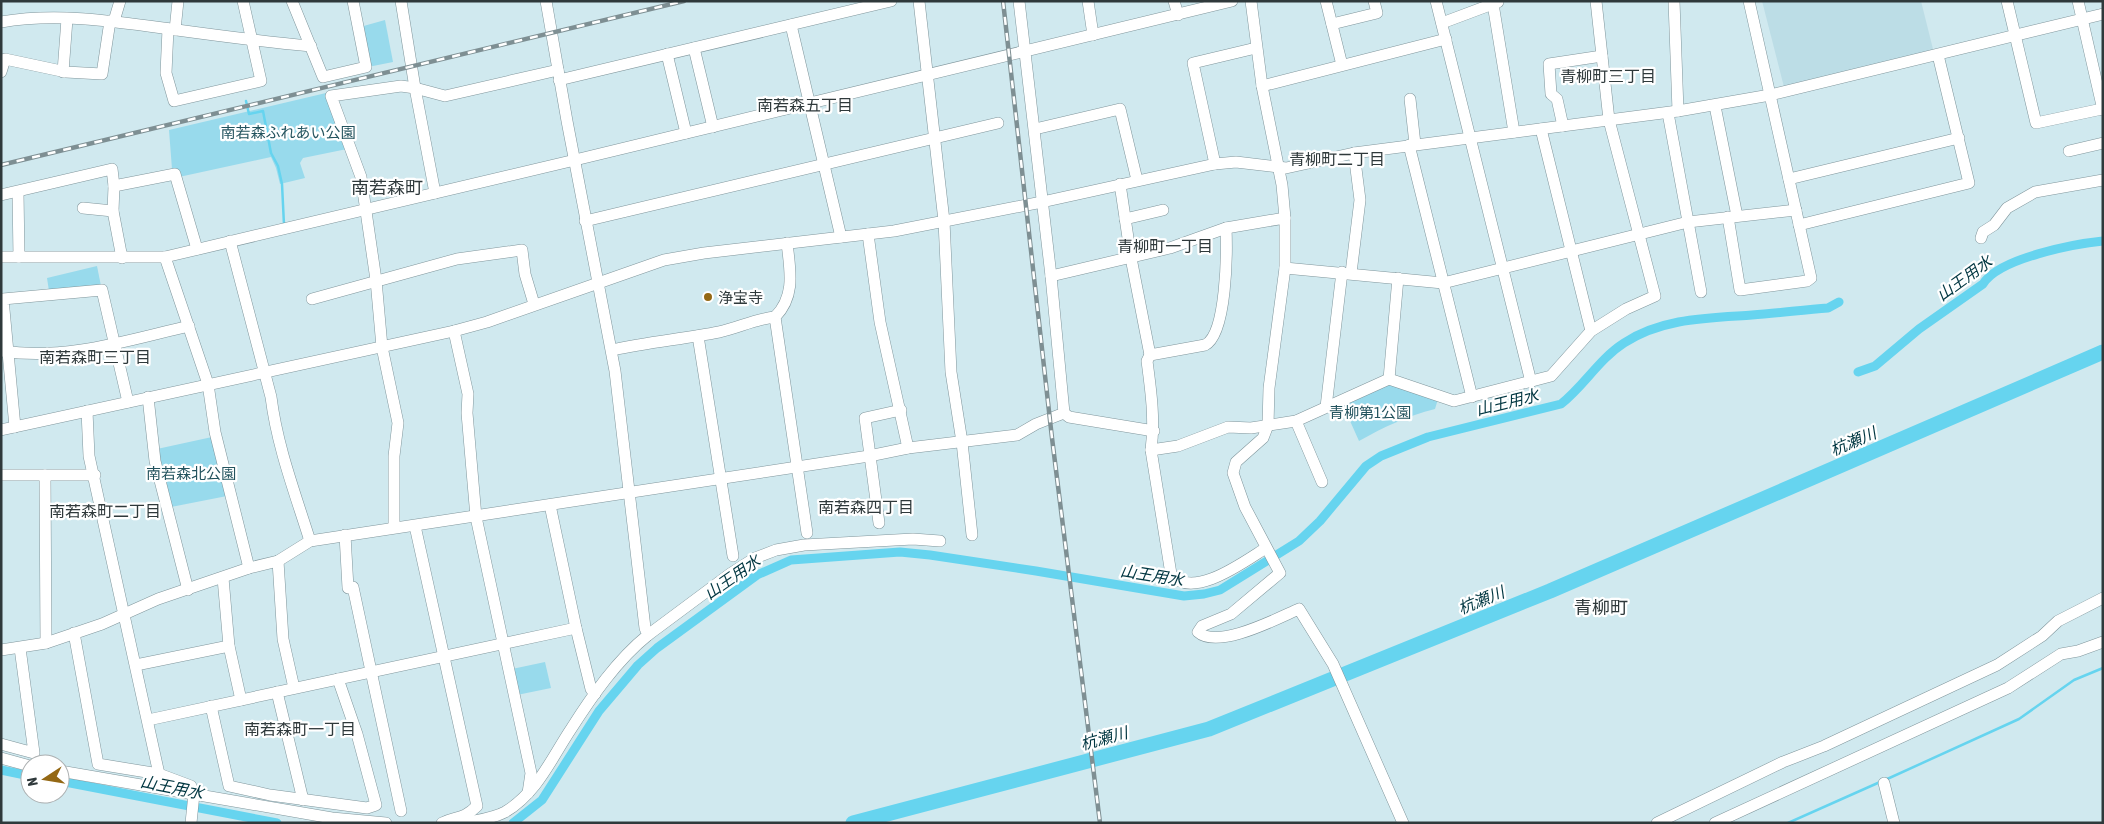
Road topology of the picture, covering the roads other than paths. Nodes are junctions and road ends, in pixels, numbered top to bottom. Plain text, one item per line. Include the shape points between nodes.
1 (120, 1) edge
2 (178, 1) edge
3 (243, 1) edge
4 (292, 1) edge
5 (353, 1) edge
6 (401, 1) edge
7 (546, 1) edge
8 (891, 1) edge
9 (919, 1) edge
10 (1019, 1) edge
11 (1088, 1) edge
12 (1174, 1) edge
13 (1232, 1) edge
14 (1251, 1) edge
15 (1326, 1) edge
16 (1374, 1) edge
17 (1436, 1) edge
18 (1596, 1) edge
19 (1674, 1) edge
20 (1749, 1) edge
21 (2007, 1) edge
22 (2078, 1) edge
23 (1496, 3) edge
24 (2103, 14) edge
25 (1178, 15) junction
26 (67, 19) junction
27 (2083, 20) junction
28 (112, 21) junction
29 (1, 22) edge
30 (1442, 23) junction
31 (1332, 24) junction
32 (791, 25) junction
33 (172, 29) junction
34 (1093, 35) junction
35 (2015, 36) junction
36 (1446, 39) junction
37 (252, 40) junction
38 (310, 46) junction
39 (694, 48) junction
40 (1256, 48) junction
41 (1025, 52) junction
42 (667, 54) junction
43 (1938, 55) junction
44 (1602, 56) junction
45 (1342, 65) junction
46 (1, 72) edge
47 (63, 72) junction
48 (927, 74) junction
49 (558, 75) junction
50 (1262, 86) junction
51 (415, 88) junction
52 (1770, 95) junction
53 (1410, 99) dead end
54 (810, 103) junction
55 (1715, 106) junction
56 (2103, 109) edge
57 (1673, 112) junction
58 (1609, 120) junction
59 (998, 123) dead end
60 (1563, 126) junction
61 (712, 127) junction
62 (1035, 129) junction
63 (1541, 129) junction
64 (1514, 132) junction
65 (686, 133) junction
66 (936, 136) junction
67 (1470, 138) junction
68 (1959, 138) junction
69 (2103, 143) edge
70 (1412, 145) junction
71 (2068, 151) dead end
72 (1354, 153) junction
73 (574, 160) junction
74 (824, 163) junction
75 (1215, 164) junction
76 (1279, 167) junction
77 (1789, 179) junction
78 (1137, 180) junction
79 (2103, 180) edge
80 (1120, 184) junction
81 (114, 186) junction
82 (18, 192) junction
83 (436, 193) junction
84 (1, 196) edge
85 (1042, 202) junction
86 (83, 208) dead end
87 (366, 210) junction
88 (1164, 210) dead end
89 (1796, 210) junction
90 (113, 211) junction
91 (1732, 216) junction
92 (1285, 218) junction
93 (1125, 219) junction
94 (586, 221) junction
95 (944, 221) junction
96 (1688, 222) junction
97 (1800, 225) junction
98 (1226, 228) junction
99 (868, 234) junction
100 (1638, 234) junction
101 (841, 237) junction
102 (1981, 238) dead end
103 (230, 242) junction
104 (787, 243) junction
105 (197, 249) junction
106 (1570, 251) junction
107 (1, 257) edge
108 (19, 257) junction
109 (165, 257) junction
110 (122, 258) junction
111 (1131, 258) junction
112 (1504, 267) junction
113 (1285, 268) junction
114 (1347, 273) junction
115 (1051, 276) junction
116 (1398, 278) junction
117 (376, 280) junction
118 (599, 282) junction
119 (1443, 283) junction
120 (1701, 292) dead end
121 (312, 299) dead end
122 (534, 304) junction
123 (775, 317) junction
124 (189, 326) junction
125 (454, 331) junction
126 (1591, 331) junction
127 (698, 336) junction
128 (113, 343) junction
129 (382, 348) junction
130 (612, 350) junction
131 (5, 352) edge
132 (1150, 355) junction
133 (264, 373) junction
134 (1389, 379) junction
135 (1531, 382) junction
136 (208, 384) junction
137 (148, 397) junction
138 (1472, 397) junction
139 (128, 402) junction
140 (1326, 407) junction
141 (901, 410) junction
142 (87, 411) junction
143 (1064, 413) junction
144 (1296, 421) junction
145 (1268, 425) junction
146 (15, 427) junction
147 (1, 430) edge
148 (1154, 431) junction
149 (962, 442) junction
150 (908, 448) junction
151 (1151, 450) junction
152 (869, 456) junction
153 (796, 467) junction
154 (1, 475) edge
155 (45, 475) junction
156 (95, 475) junction
157 (720, 479) junction
158 (1322, 482) dead end
159 (630, 493) junction
160 (550, 506) junction
161 (476, 516) junction
162 (879, 523) dead end
163 (415, 526) junction
164 (394, 527) junction
165 (807, 533) dead end
166 (345, 535) junction
167 (972, 535) dead end
168 (310, 541) junction
169 (940, 541) dead end
170 (1270, 554) junction
171 (733, 556) dead end
172 (278, 561) junction
173 (250, 568) junction
174 (223, 578) junction
175 (188, 590) junction
176 (2103, 598) edge
177 (125, 614) junction
178 (576, 628) junction
179 (74, 633) junction
180 (648, 635) junction
181 (2103, 642) edge
182 (46, 643) junction
183 (504, 643) junction
184 (229, 646) junction
185 (20, 648) junction
186 (1, 650) edge
187 (443, 656) junction
188 (136, 665) junction
189 (372, 671) junction
190 (338, 679) junction
191 (294, 688) junction
192 (278, 692) junction
193 (595, 694) junction
194 (241, 700) junction
195 (211, 706) junction
196 (148, 720) junction
197 (1, 744) edge
198 (1, 758) edge
199 (20, 763) edge
200 (70, 774) edge
201 (159, 774) junction
202 (1884, 783) dead end
203 (527, 795) junction
204 (303, 800) junction
205 (192, 807) edge
206 (401, 811) dead end
207 (386, 823) edge
208 (442, 823) edge
209 (465, 823) edge
210 (1404, 823) edge
211 (1657, 823) edge
212 (1715, 823) edge
213 (1894, 823) edge

1 - 28 street
2 - 33 street
3 - 37 street
4 - 38 street
5 - 38 street via 366,67 323,78
6 - 51 street
7 - 49 street
8 - 32 street
9 - 48 street
10 - 41 street
11 - 34 street
12 - 25 street
13 - 25 street
14 - 40 street
15 - 31 street
16 - 31 street via 1377,13
17 - 30 street
18 - 44 street
19 - 57 street
20 - 52 street
21 - 35 street
22 - 27 street
23 - 30 street
23 - 64 street
24 - 27 street
25 - 34 street
26 - 28 street
26 - 29 street
26 - 47 street
27 - 35 street
27 - 56 street
28 - 33 street
28 - 47 street via 102,74
30 - 36 street
31 - 45 street
32 - 39 street
32 - 54 street
33 - 37 street
33 - 37 street via 166,74 174,101 261,81
34 - 41 street
35 - 43 street
35 - 56 street via 2036,123
36 - 45 street
36 - 67 street
37 - 38 street
39 - 42 street
39 - 61 street
40 - 50 street
40 - 75 street via 1193,63
41 - 48 street
41 - 62 street
42 - 49 street
42 - 65 street
43 - 52 street
43 - 68 street
44 - 58 street
44 - 60 street via 1549,64 1551,94 1557,99
45 - 50 street
46 - 47 street via 5,59
48 - 54 street
48 - 66 street
49 - 51 street via 445,96
49 - 73 street
50 - 76 street
51 - 83 street
51 - 87 street via 401,86 331,96 361,176
52 - 55 street
52 - 77 street
53 - 70 street
54 - 61 street
54 - 74 street
55 - 57 street
55 - 91 street
57 - 58 street
57 - 96 street
58 - 60 street
58 - 100 street
59 - 66 street
60 - 63 street
61 - 65 street
62 - 78 street via 1120,109
62 - 85 street
63 - 64 street
63 - 106 street
64 - 67 street
65 - 73 street
66 - 74 street
66 - 95 street
67 - 70 street
67 - 112 street
68 - 77 street
68 - 97 street via 1969,183
69 - 71 street
70 - 72 street
70 - 119 street
72 - 76 street
72 - 114 street via 1360,200
73 - 83 street
73 - 94 street
74 - 94 street
74 - 101 street
75 - 76 street via 1236,162
75 - 78 street
76 - 92 street
77 - 89 street
78 - 80 street
79 - 102 street via 2035,192 2008,208
80 - 85 street
80 - 93 street
81 - 82 street via 112,169
81 - 90 street
81 - 105 street via 176,174
82 - 84 street
82 - 108 street
83 - 87 street
85 - 95 street
85 - 115 street
86 - 90 street
87 - 103 street
87 - 117 street
88 - 93 street
89 - 91 street
89 - 97 street
90 - 110 street
91 - 96 street
91 - 97 street via 1740,290 1811,278
92 - 98 street
92 - 113 street
93 - 111 street
94 - 118 street
95 - 99 street
95 - 149 street via 949,354
96 - 100 street
96 - 120 street
98 - 111 street
98 - 132 street via 1224,299 1214,336 1205,345
99 - 101 street
99 - 141 street via 880,322
100 - 106 street
100 - 126 street via 1655,296 1626,309
101 - 104 street
103 - 105 street
103 - 133 street
104 - 118 street via 664,260
104 - 123 street via 791,279 784,307
105 - 109 street
106 - 112 street
106 - 126 street
107 - 108 street
108 - 110 street
109 - 110 street
109 - 124 street
111 - 115 street
111 - 132 street
112 - 119 street
112 - 135 street
113 - 114 street
113 - 145 street via 1269,388
114 - 116 street
114 - 140 street
115 - 143 street
116 - 119 street
116 - 134 street
117 - 121 street
117 - 122 street via 457,259 522,250
117 - 129 street
118 - 122 street
118 - 130 street
119 - 138 street
122 - 125 street
123 - 127 street
123 - 153 street
124 - 128 street
124 - 136 street
125 - 129 street
125 - 161 street via 468,394
126 - 135 street via 1552,376
127 - 130 street via 650,341
127 - 157 street
128 - 131 street via 53,354
128 - 131 street via 102,290 35,295 3,299
128 - 139 street
129 - 133 street
129 - 164 street via 398,422 394,456
130 - 159 street
131 - 146 street
132 - 148 street via 1147,361
133 - 136 street
133 - 168 street via 283,455
134 - 138 street via 1454,401
134 - 140 street
135 - 138 street
136 - 137 street
136 - 173 street via 215,432
137 - 139 street
137 - 175 street via 155,462
139 - 142 street
140 - 144 street
141 - 150 street
141 - 152 street via 865,418
142 - 146 street
142 - 156 street via 89,456
143 - 148 street via 1069,417
143 - 149 street via 1017,435
144 - 145 street
144 - 158 street
145 - 151 street via 1228,427 1178,446
145 - 170 street via 1263,438 1236,462 1233,473 1245,508
146 - 147 street
148 - 151 street
149 - 150 street
149 - 167 street
150 - 152 street
151 - 170 street via 1171,574 1176,580 1189,583 1209,580
152 - 153 street
152 - 162 street
153 - 157 street
153 - 165 street
154 - 155 street
155 - 156 street
155 - 182 street
156 - 177 street
157 - 159 street
157 - 171 street
159 - 160 street
159 - 180 street
160 - 161 street
160 - 178 street
161 - 163 street
161 - 183 street
163 - 164 street
163 - 187 street
164 - 166 street
166 - 168 street
166 - 189 street via 348,588 353,587
168 - 172 street
169 - 180 street via 804,545 776,550 755,558 730,574
170 - 210 street via 1280,573 1231,614 1202,626 1198,632 1203,636 1230,635 1299,609 1334,664
172 - 173 street
172 - 191 street via 283,639
173 - 174 street
174 - 175 street
174 - 184 street
175 - 177 street
176 - 211 street via 2058,620 2042,636 1997,665
177 - 179 street
177 - 188 street
178 - 183 street
178 - 193 street
179 - 182 street
179 - 201 street via 98,764
180 - 193 street via 634,646
181 - 212 street via 2061,654 2008,688
182 - 185 street
183 - 187 street
183 - 203 street via 531,773
184 - 188 street
184 - 194 street
185 - 186 street
185 - 197 street via 34,753
187 - 189 street
187 - 208 street via 477,806 457,820
188 - 196 street
189 - 190 street
189 - 206 street
190 - 191 street
190 - 204 street via 376,805 367,808
191 - 192 street
192 - 194 street
192 - 204 street
193 - 203 street via 543,776
194 - 195 street
195 - 196 street
195 - 204 street via 229,786
196 - 201 street
198 - 199 street
200 - 205 street
201 - 205 street via 191,786
202 - 213 street
203 - 209 street via 504,812
205 - 207 street

